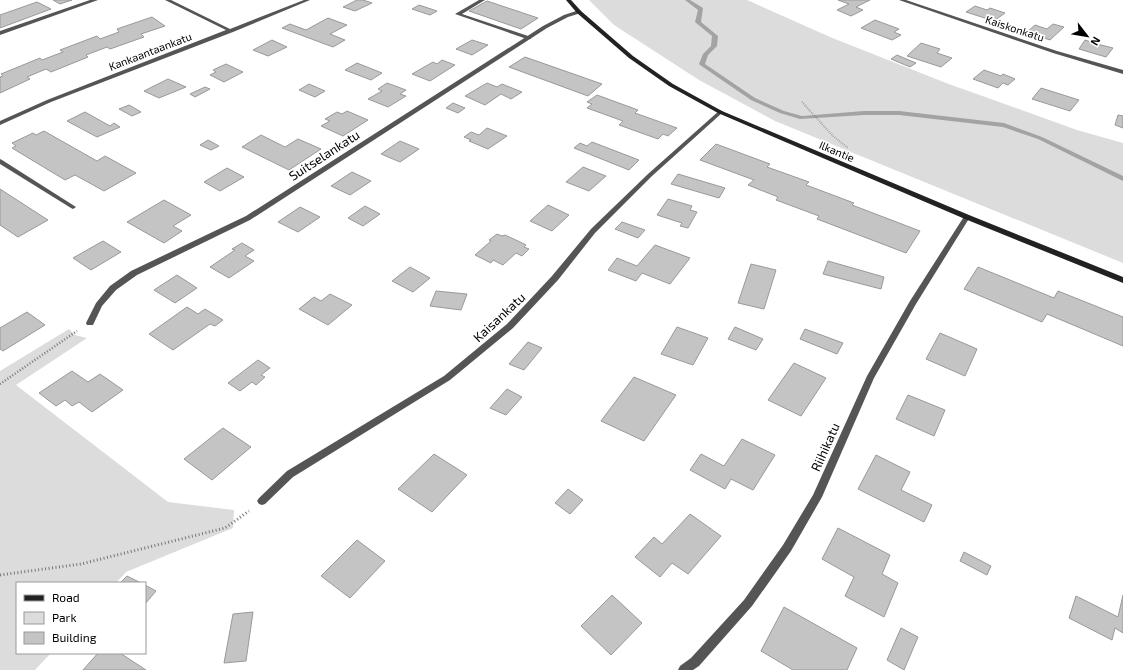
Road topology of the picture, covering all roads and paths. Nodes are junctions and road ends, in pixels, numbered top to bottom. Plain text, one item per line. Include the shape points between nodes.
1 (96, 0) edge
2 (167, 0) edge
3 (308, 0) edge
4 (483, 0) edge
5 (568, 0) edge
6 (901, 0) edge
7 (579, 12) junction
8 (231, 31) junction
9 (0, 33) edge
10 (529, 38) junction
11 (1123, 72) edge
12 (802, 102) dead end
13 (720, 112) junction
14 (0, 123) edge
15 (850, 149) dead end
16 (0, 161) edge
17 (73, 207) dead end
18 (967, 216) junction
19 (1123, 280) edge
20 (90, 322) joint
21 (0, 384) edge
22 (262, 501) joint
23 (0, 575) edge
24 (684, 670) edge

1 - 9 street
2 - 8 street
3 - 8 street, Kankaantaankatu
4 - 10 street via 458,14
5 - 7 main road, Ilkantie
6 - 11 street, Kaiskonkatu
7 - 10 street, Suitselankatu via 566,16
7 - 13 main road, Ilkantie via 631,57 671,85
8 - 14 street, Kankaantaankatu via 49,101
10 - 20 street, Suitselankatu via 248,218 134,273 113,288 99,305
12 - 15 path via 833,136
13 - 18 main road, Ilkantie
13 - 22 street, Kaisankatu via 593,231 555,278 510,326 447,378 290,474
16 - 17 street
18 - 19 main road, Ilkantie
18 - 24 street, Riihikatu via 870,378 817,497 787,548 748,604 695,662
20 - 21 path
22 - 23 path via 225,528 81,564

